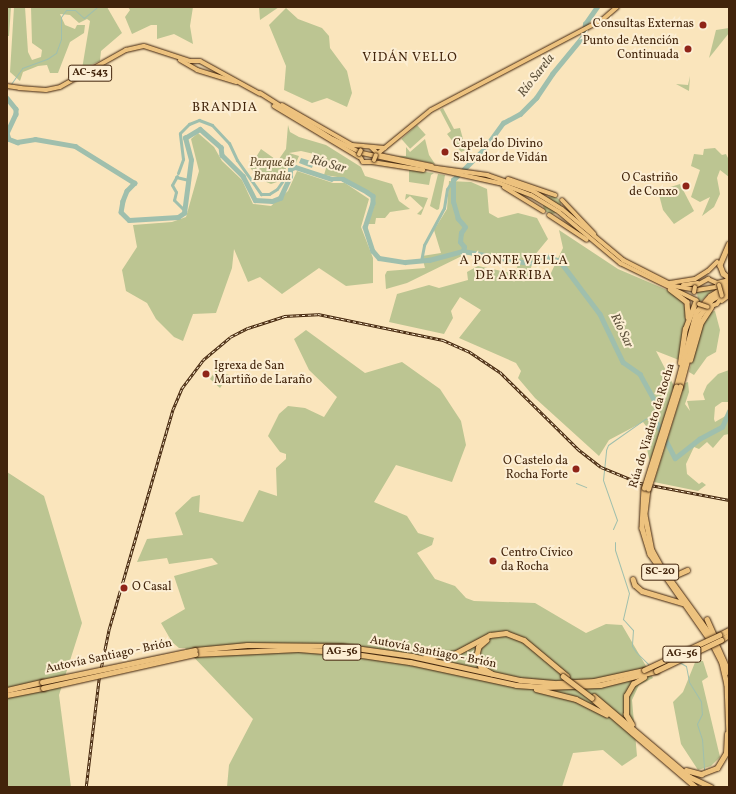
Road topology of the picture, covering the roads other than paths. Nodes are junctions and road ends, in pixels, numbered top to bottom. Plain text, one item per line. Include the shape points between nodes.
1 (616, 7) edge
2 (132, 47) junction
3 (160, 52) junction
4 (197, 61) junction
5 (202, 63) junction
6 (194, 67) junction
7 (199, 70) junction
8 (7, 86) edge
9 (19, 88) junction
10 (259, 94) junction
11 (365, 147) junction
12 (371, 147) junction
13 (386, 148) junction
14 (360, 154) junction
15 (375, 156) junction
16 (389, 157) junction
17 (434, 169) junction
18 (486, 177) junction
19 (555, 195) dead end
20 (538, 196) junction
21 (562, 200) dead end
22 (543, 211) dead end
23 (549, 215) dead end
24 (729, 244) edge
25 (603, 245) junction
26 (602, 250) junction
27 (716, 262) dead end
28 (660, 280) junction
29 (670, 283) junction
30 (729, 283) edge
31 (718, 284) junction
32 (696, 288) junction
33 (670, 289) junction
34 (729, 294) edge
35 (711, 298) junction
36 (721, 298) junction
37 (697, 302) junction
38 (709, 307) junction
39 (688, 322) junction
40 (686, 369) junction
41 (678, 380) junction
42 (678, 387) junction
43 (646, 488) junction
44 (662, 568) junction
45 (687, 570) dead end
46 (633, 579) dead end
47 (684, 604) junction
48 (707, 619) dead end
49 (729, 630) edge
50 (729, 635) edge
51 (720, 638) junction
52 (714, 642) junction
53 (719, 648) junction
54 (195, 652) junction
55 (412, 656) junction
56 (729, 672) edge
57 (650, 673) junction
58 (500, 676) junction
59 (565, 676) junction
60 (523, 686) junction
61 (7, 690) edge
62 (7, 695) edge
63 (593, 697) junction
64 (616, 720) junction
65 (729, 729) edge
66 (636, 731) junction
67 (729, 737) edge
68 (675, 766) junction
69 (690, 777) junction
70 (696, 787) edge
71 (704, 787) edge
72 (711, 787) edge

1 - 13 main road via 588,28 431,110
2 - 3 main road, AC-543
2 - 4 main road, AC-543 via 151,46
2 - 9 main road, AC-543 via 60,87 46,90
3 - 6 main road, AC-543
3 - 9 main road, AC-543 via 144,48 131,50 56,91
4 - 5 main road, AC-543
4 - 6 main road
5 - 7 main road
5 - 10 main road
6 - 7 main road, AC-543
7 - 10 main road via 234,81
8 - 9 main road, AC-543
10 - 11 main road via 349,144
10 - 14 main road via 309,129
10 - 17 main road via 339,142 366,155
11 - 12 main road
11 - 14 main road
12 - 13 main road
12 - 15 main road
13 - 15 main road
13 - 16 main road
14 - 15 main road via 364,163
15 - 16 main road
15 - 17 main road
16 - 17 main road
17 - 18 main road
18 - 19 main road via 526,184
18 - 20 main road
18 - 22 main road
20 - 25 main road via 565,212
20 - 26 main road
21 - 25 main road
23 - 26 main road
24 - 30 highway via 720,265
25 - 28 main road via 626,263
26 - 33 main road via 627,268
27 - 29 main road via 705,274 695,279
28 - 29 main road
28 - 30 main road via 691,290
29 - 32 main road
30 - 31 highway
30 - 35 highway, SC-20
31 - 32 main road via 708,279
31 - 36 main road, bridge
32 - 37 main road
33 - 37 main road
33 - 39 highway via 687,302
34 - 36 highway
35 - 40 highway, Rúa do Viaduto da Rocha / SC-20 via 699,316
35 - 41 highway, Rúa do Viaduto da Rocha / SC-20 via 696,312 691,324
36 - 38 main road
37 - 38 main road, bridge
37 - 39 highway
38 - 40 highway via 700,324
39 - 41 highway
40 - 42 highway, Rúa do Viaduto da Rocha / SC-20
41 - 42 highway, Rúa do Viaduto da Rocha / SC-20
42 - 43 highway, Rúa do Viaduto da Rocha / SC-20, bridge
43 - 44 highway, Rúa do Viaduto da Rocha / SC-20 via 646,530 652,550
43 - 47 highway, Rúa do Viaduto da Rocha / SC-20 via 641,514 647,547 658,569
44 - 45 highway via 673,575
44 - 52 highway, Rúa do Viaduto da Rocha / SC-20
46 - 47 highway via 642,591 675,599
47 - 52 highway, Rúa do Viaduto da Rocha / SC-20
48 - 53 highway
49 - 51 highway, Autovía Santiago - Brión / AG-56
50 - 51 highway, Autovía Santiago - Brión / AG-56
51 - 57 highway, Autovía Santiago - Brión / AG-56, bridge
51 - 58 highway, Autovía Santiago - Brión / AG-56, bridge via 644,670 608,679 574,683 539,682
52 - 53 highway, SC-20
52 - 65 highway, SC-20 via 725,672
53 - 56 highway, SC-20
54 - 55 highway, Autovía Santiago - Brión / AG-56 via 298,644 341,646
54 - 60 highway, Autovía Santiago - Brión / AG-56 via 298,649 348,653 410,662
54 - 61 highway, Autovía Santiago - Brión / AG-56, bridge
54 - 62 highway, Autovía Santiago - Brión / AG-56, bridge
55 - 58 highway, Autovía Santiago - Brión / AG-56
55 - 59 highway via 446,656 469,648 490,635 506,633 524,640
57 - 60 highway, Autovía Santiago - Brión / AG-56 via 590,686
57 - 66 highway via 633,684 626,696 626,715
58 - 59 highway via 484,669 476,655 482,643 500,636 516,638 523,642
59 - 63 highway, bridge
60 - 64 highway via 576,699
63 - 64 highway
63 - 66 highway
64 - 68 highway
65 - 67 highway, SC-20
65 - 69 highway via 724,758 713,771
66 - 68 highway
68 - 69 highway
68 - 69 highway
69 - 70 highway
69 - 71 highway
69 - 72 highway

